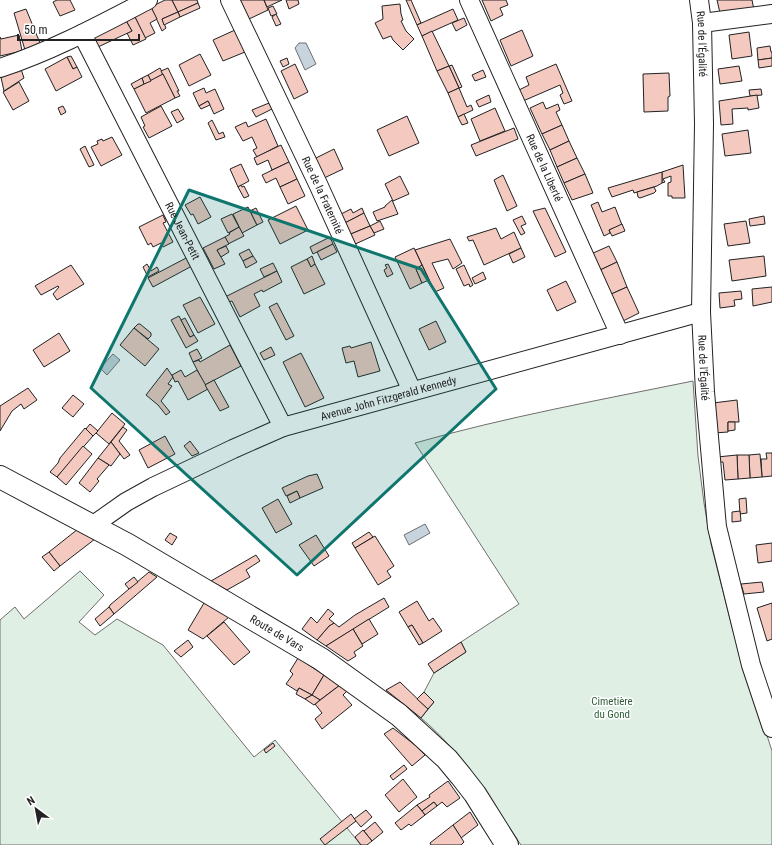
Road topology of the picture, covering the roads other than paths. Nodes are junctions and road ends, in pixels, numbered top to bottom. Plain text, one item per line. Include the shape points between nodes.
1 (148, 0) edge
2 (230, 0) edge
3 (469, 0) edge
4 (699, 0) edge
5 (772, 14) edge
6 (702, 23) junction
7 (82, 34) junction
8 (0, 68) edge
9 (701, 312) junction
10 (620, 335) junction
11 (412, 391) junction
12 (283, 427) junction
13 (0, 477) edge
14 (92, 526) junction
15 (772, 728) edge
16 (507, 845) edge

1 - 7 street
2 - 11 street, Rue de la Fraternité
3 - 10 street, Rue de la Liberté
4 - 6 street, Rue de l'Égalité
5 - 6 street
6 - 9 street, Rue de l'Égalité via 704,124
7 - 8 street via 37,55
7 - 12 street, Rue Jean-Petit
9 - 10 street, Avenue John Fitzgerald Kennedy
9 - 15 street, Rue de l'Égalité via 717,527 751,665
10 - 11 street, Avenue John Fitzgerald Kennedy
11 - 12 street, Avenue John Fitzgerald Kennedy
12 - 14 street, Avenue John Fitzgerald Kennedy via 146,491
13 - 14 main road, Route de Vars
14 - 16 main road, Route de Vars via 321,659 399,715 447,759 475,794

